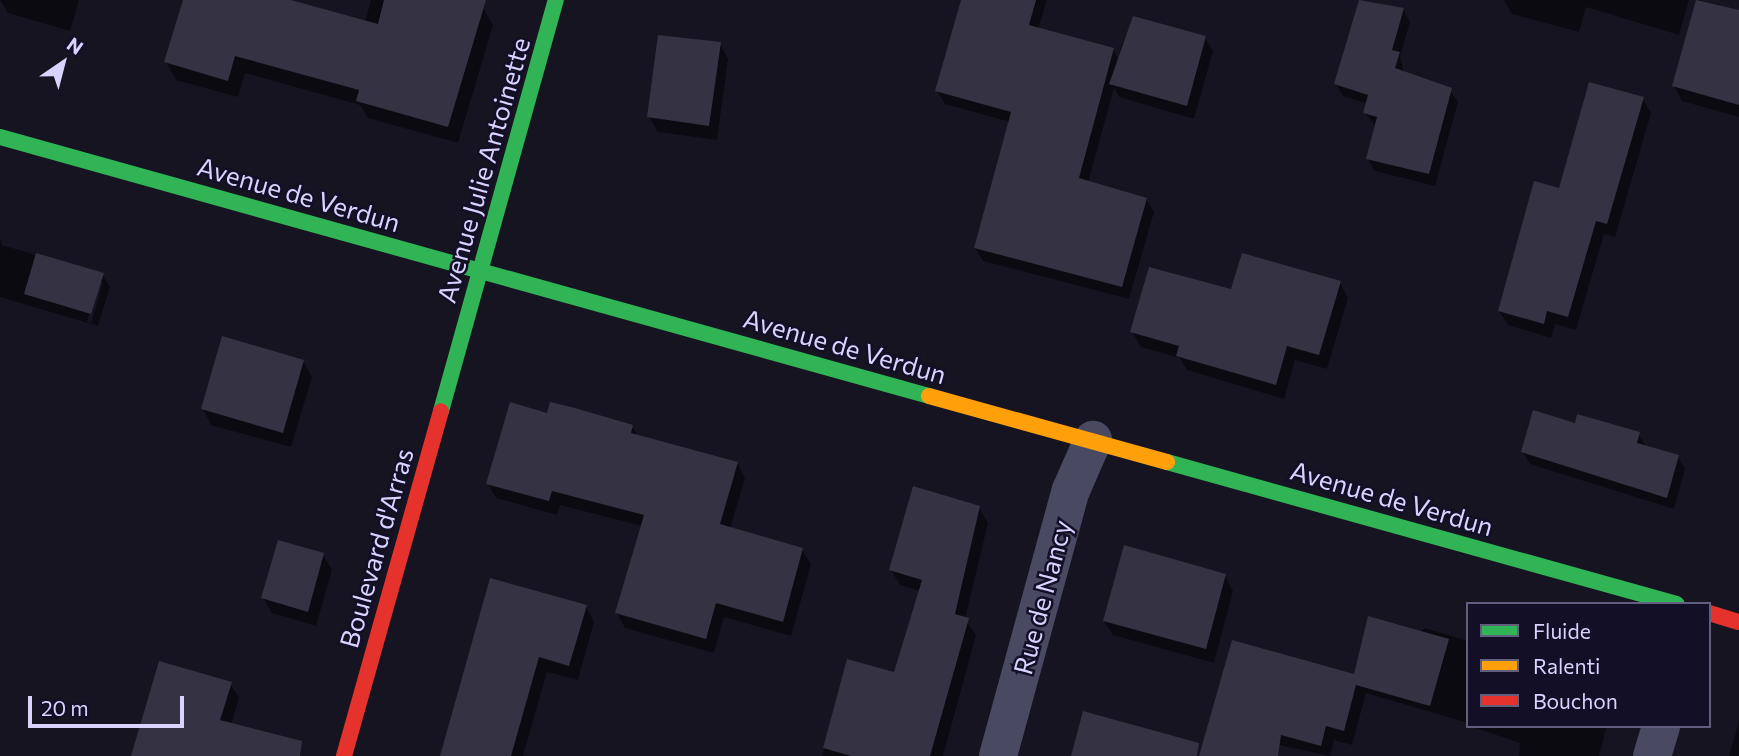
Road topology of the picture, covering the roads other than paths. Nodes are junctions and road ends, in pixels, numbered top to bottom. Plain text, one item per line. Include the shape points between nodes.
1 (556, 0) edge
2 (0, 137) edge
3 (482, 270) junction
4 (456, 353) joint
5 (1093, 440) junction
6 (1670, 602) edge
7 (1711, 614) edge
8 (1739, 622) edge
9 (1660, 728) edge
10 (344, 756) edge
11 (998, 756) edge
12 (1652, 756) edge

1 - 3 street, Avenue Julie Antoinette
2 - 3 street, Avenue de Verdun
3 - 4 street, Avenue Julie Antoinette
3 - 5 street, Avenue de Verdun
4 - 10 street, Boulevard d'Arras
5 - 6 street, Avenue de Verdun
5 - 11 street, Rue de Nancy via 1072,490
7 - 8 street
9 - 12 street

